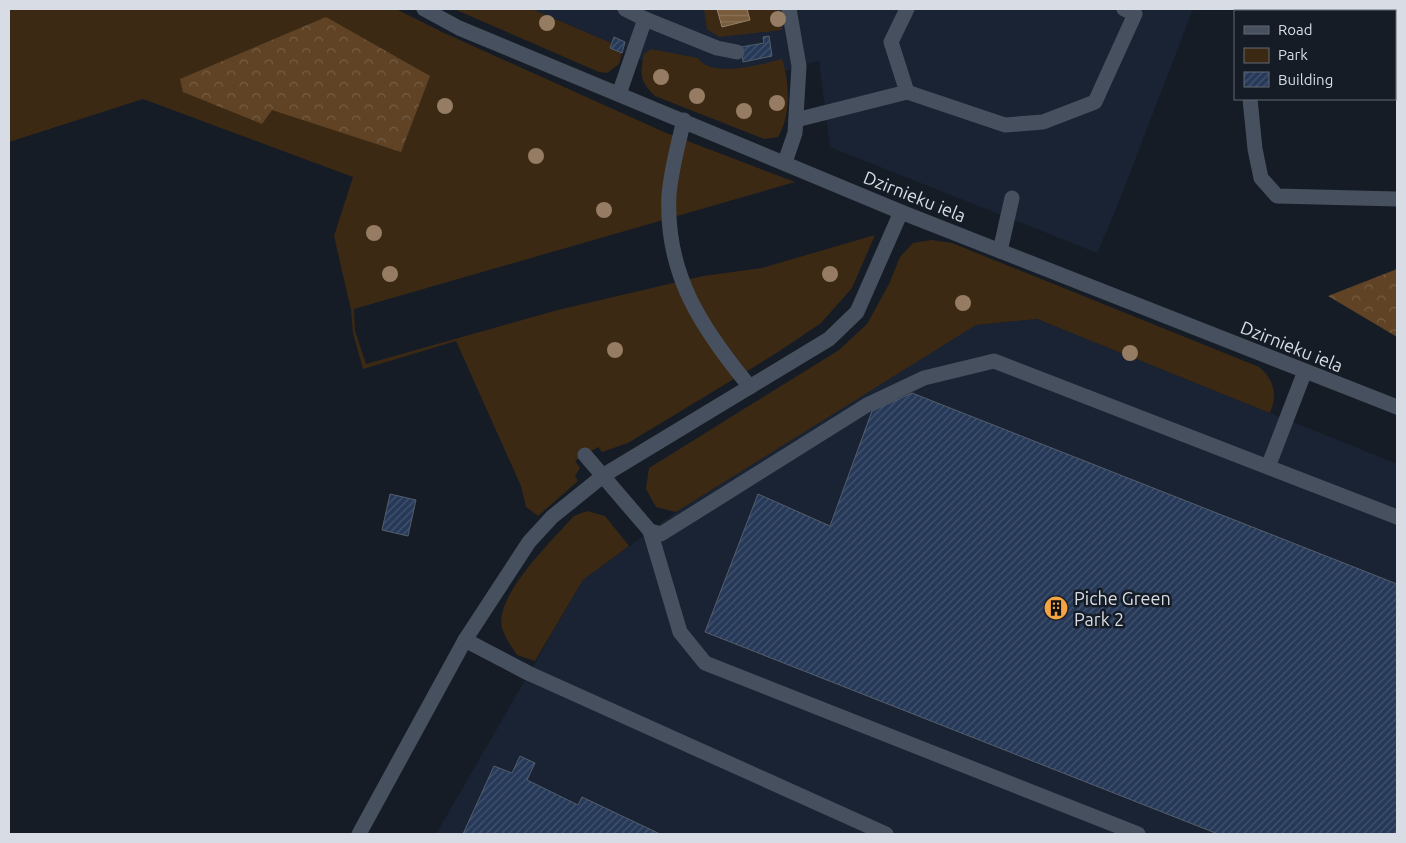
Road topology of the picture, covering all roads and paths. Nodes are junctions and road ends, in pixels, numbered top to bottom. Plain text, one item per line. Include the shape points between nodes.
1 (424, 9) edge
2 (625, 9) edge
3 (789, 9) edge
4 (907, 9) edge
5 (1124, 9) edge
6 (645, 19) junction
7 (737, 52) dead end
8 (907, 92) junction
9 (619, 94) junction
10 (1250, 100) edge
11 (684, 120) junction
12 (796, 120) junction
13 (785, 162) junction
14 (1012, 198) dead end
15 (1397, 199) edge
16 (901, 212) junction
17 (1000, 251) junction
18 (1305, 371) junction
19 (750, 386) junction
20 (1397, 407) edge
21 (585, 455) dead end
22 (1268, 467) junction
23 (604, 476) junction
24 (1397, 516) edge
25 (650, 531) junction
26 (465, 640) junction
27 (359, 834) edge
28 (886, 834) edge
29 (1138, 834) edge

1 - 9 street, Dzirnieku iela via 459,28
2 - 6 street
3 - 12 street via 799,66
4 - 8 street via 891,42
5 - 8 street via 1134,14 1095,102 1043,122 1005,125
6 - 7 street via 717,48
6 - 9 street
8 - 12 street
9 - 11 street, Dzirnieku iela
10 - 15 street via 1261,178 1276,196
11 - 13 street, Dzirnieku iela
11 - 19 street via 669,196 677,269 698,318
12 - 13 street
13 - 16 street, Dzirnieku iela
14 - 17 street
16 - 17 street, Dzirnieku iela
16 - 19 street via 856,312 829,339
17 - 18 street, Dzirnieku iela
18 - 20 street, Dzirnieku iela
18 - 22 street
19 - 23 street
21 - 23 street
22 - 24 street
22 - 25 street via 994,361 924,378 867,405 661,534
23 - 25 street
23 - 26 street via 552,517 529,542
25 - 29 street via 680,632 706,663
26 - 27 street
26 - 28 street via 528,673

